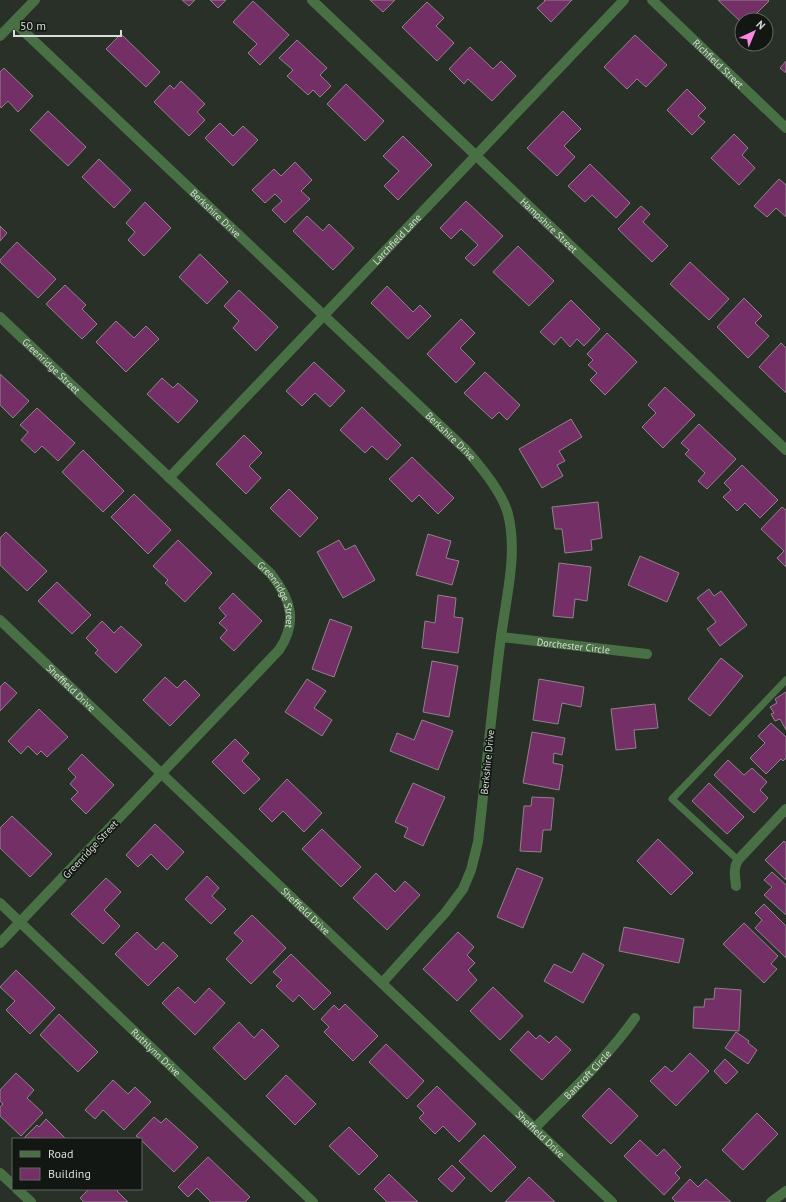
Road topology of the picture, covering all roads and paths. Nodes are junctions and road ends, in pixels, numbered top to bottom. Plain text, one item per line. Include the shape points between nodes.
1 (35, 0) edge
2 (312, 0) edge
3 (624, 0) edge
4 (652, 0) edge
5 (14, 22) junction
6 (0, 36) edge
7 (786, 128) edge
8 (476, 155) junction
9 (324, 315) junction
10 (0, 317) edge
11 (786, 450) edge
12 (169, 478) junction
13 (0, 620) edge
14 (501, 637) junction
15 (647, 654) dead end
16 (786, 680) edge
17 (161, 774) junction
18 (786, 809) edge
19 (738, 860) junction
20 (736, 886) dead end
21 (0, 903) edge
22 (20, 922) junction
23 (0, 943) edge
24 (382, 982) junction
25 (635, 1018) dead end
26 (535, 1128) junction
27 (0, 1173) edge
28 (12, 1184) edge
29 (18, 1190) edge
30 (786, 1191) edge
31 (31, 1202) edge
32 (313, 1202) edge
33 (612, 1202) edge
34 (771, 1202) edge

1 - 5 street
2 - 8 street, Hampshire Street
3 - 8 street, Larchfield Lane
4 - 7 street, Richfield Street
5 - 6 street
5 - 9 street, Berkshire Drive
8 - 9 street, Larchfield Lane
8 - 11 street, Hampshire Street
9 - 12 street, Larchfield Lane
9 - 14 street, Berkshire Drive via 466,451 488,477 504,504 510,521 512,555
10 - 12 street, Greenridge Street
12 - 17 street, Greenridge Street via 271,574 284,592 290,617 286,639 279,650
13 - 17 street, Sheffield Drive
14 - 15 street, Dorchester Circle
14 - 24 street, Berkshire Drive via 478,842 471,870 457,898
16 - 19 lane via 672,799
17 - 22 street, Greenridge Street
17 - 24 street, Sheffield Drive
18 - 19 street
19 - 20 street via 734,872
21 - 22 street, Ruthlynn Drive
22 - 23 street, Greenridge Street
22 - 32 street, Ruthlynn Drive
24 - 26 street, Sheffield Drive
25 - 26 street, Bancroft Circle via 608,1052
26 - 33 street, Sheffield Drive
27 - 28 street
29 - 31 street
30 - 34 street

